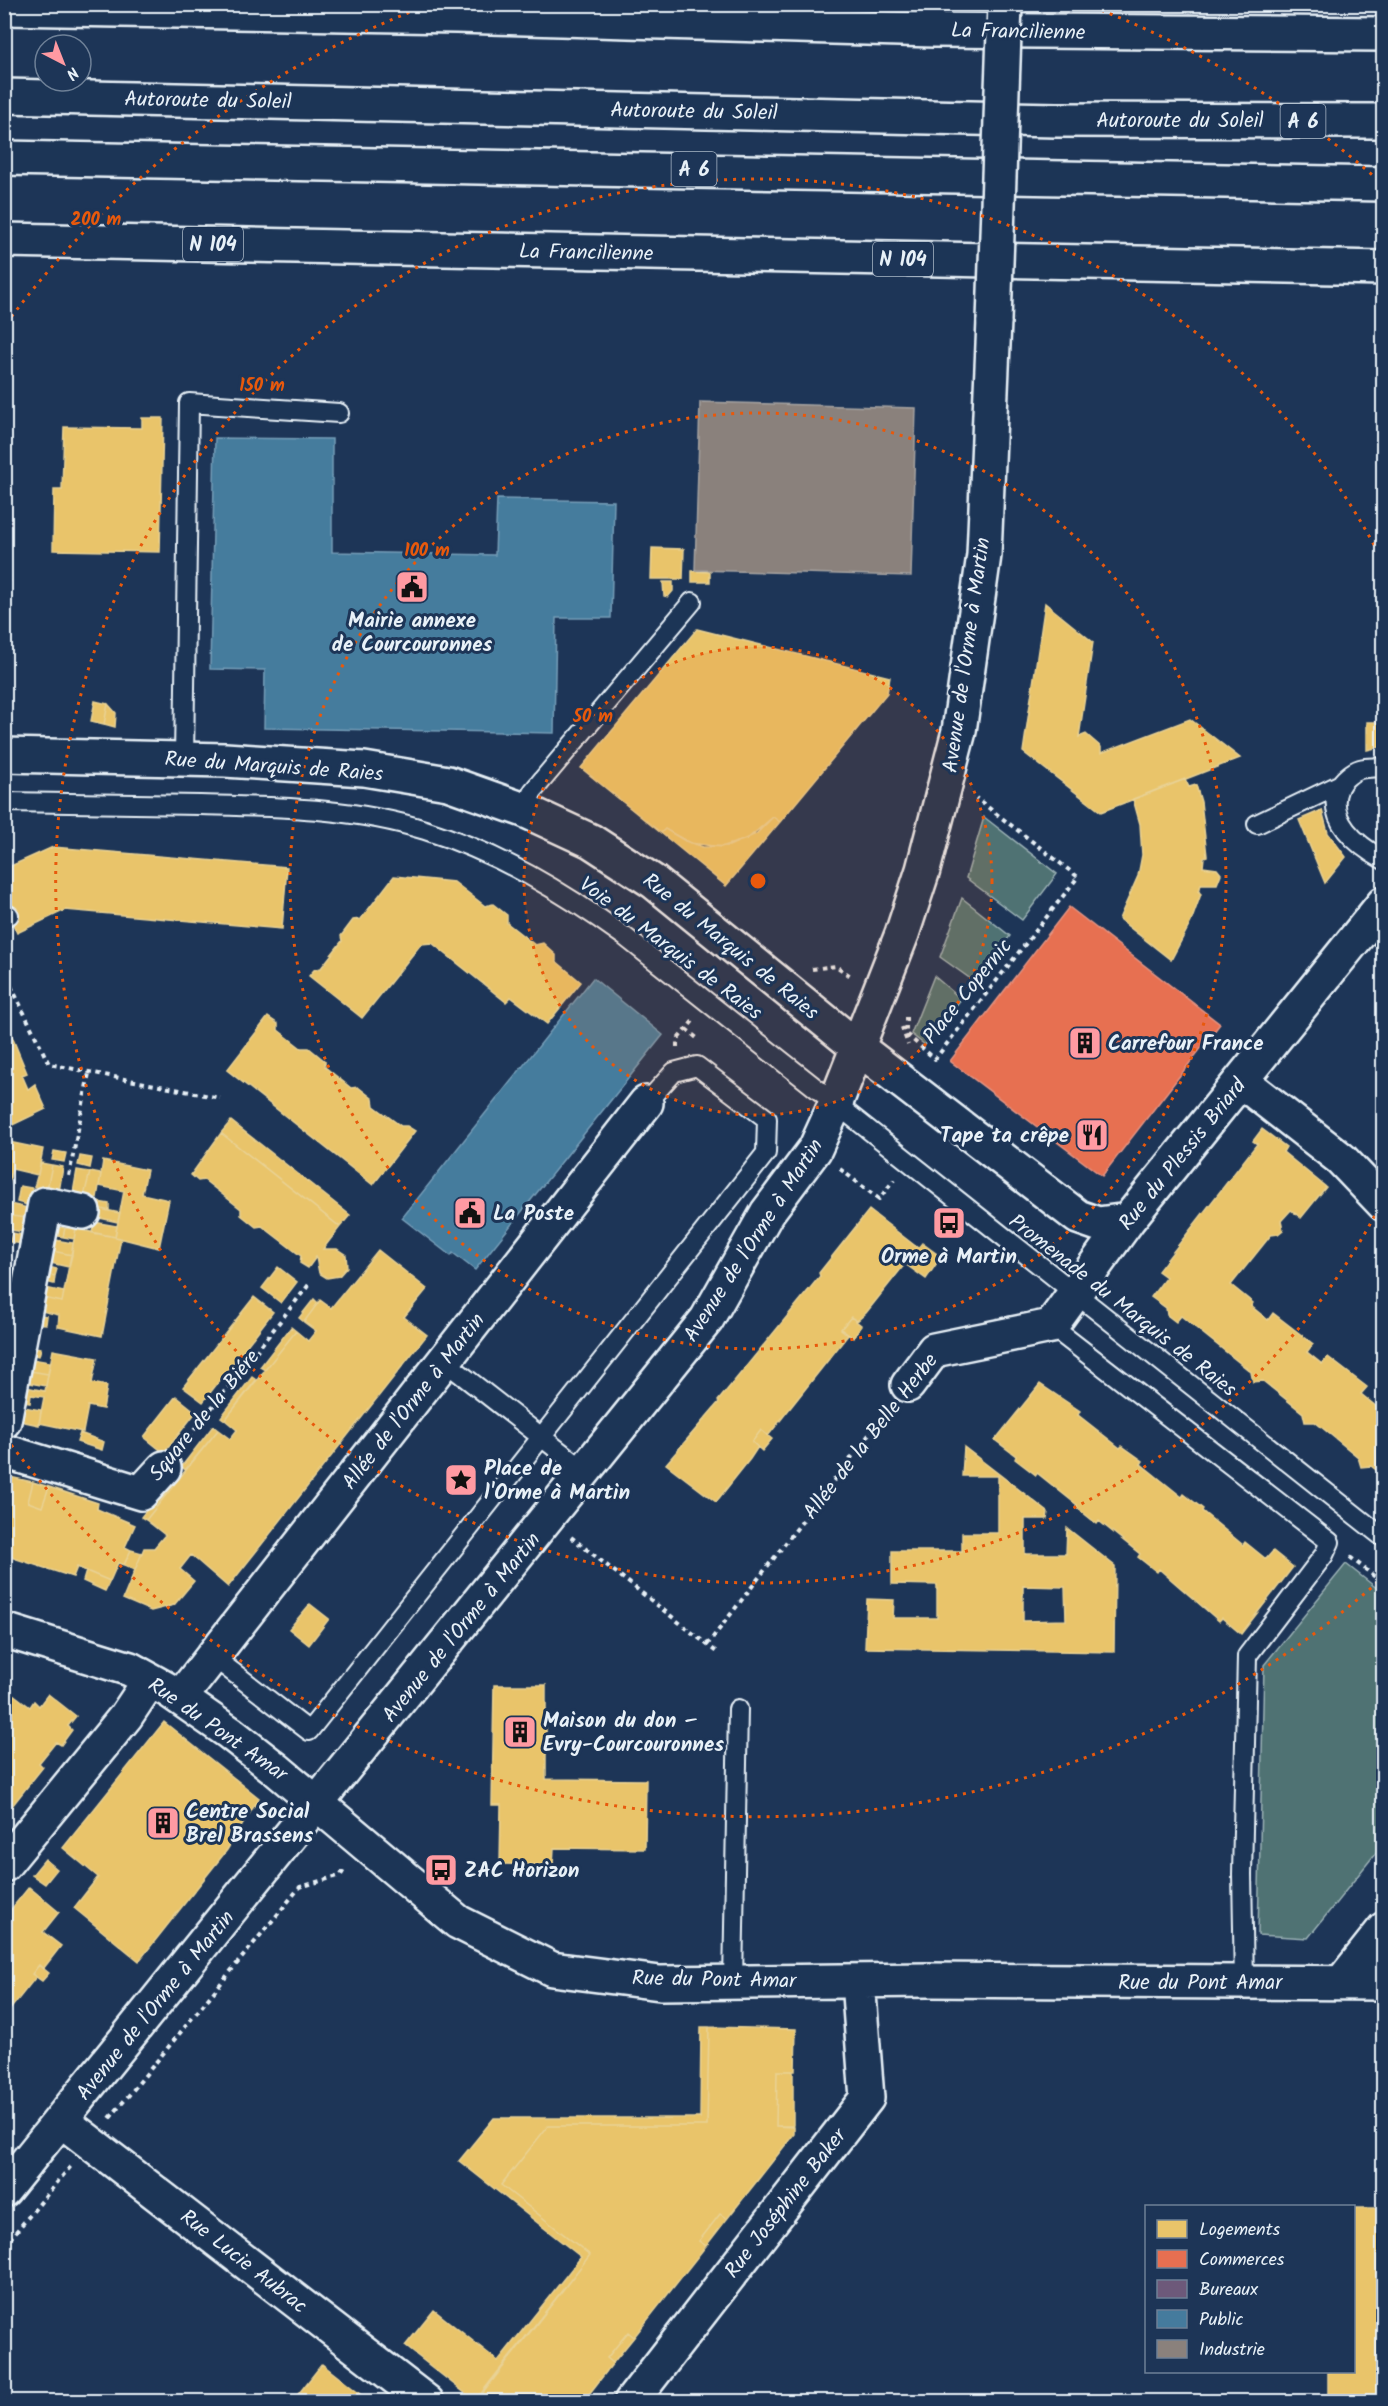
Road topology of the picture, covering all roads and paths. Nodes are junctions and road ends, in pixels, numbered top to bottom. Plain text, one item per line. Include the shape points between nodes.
1 (1005, 4) edge
2 (4, 8) edge
3 (1383, 34) edge
4 (4, 96) edge
5 (1383, 121) edge
6 (4, 158) edge
7 (1383, 184) edge
8 (4, 240) edge
9 (1383, 268) edge
10 (339, 412) dead end
11 (692, 602) dead end
12 (4, 755) edge
13 (184, 759) junction
14 (1383, 767) edge
15 (1341, 783) junction
16 (975, 798) dead end
17 (4, 802) edge
18 (524, 810) junction
19 (1257, 824) dead end
20 (1383, 860) edge
21 (1383, 903) edge
22 (802, 963) dead end
23 (11, 986) dead end
24 (878, 994) junction
25 (686, 1029) dead end
26 (698, 1039) dead end
27 (857, 1047) junction
28 (88, 1073) junction
29 (1241, 1081) junction
30 (220, 1098) dead end
31 (646, 1103) joint
32 (835, 1105) junction
33 (1383, 1204) edge
34 (73, 1209) joint
35 (1128, 1220) junction
36 (310, 1282) dead end
37 (1075, 1295) junction
38 (1051, 1326) junction
39 (444, 1361) junction
40 (908, 1385) joint
41 (4, 1421) edge
42 (540, 1438) junction
43 (4, 1451) edge
44 (164, 1468) joint
45 (585, 1472) junction
46 (548, 1519) junction
47 (1383, 1538) edge
48 (1330, 1542) junction
49 (1383, 1584) edge
50 (4, 1630) edge
51 (707, 1645) junction
52 (719, 1654) dead end
53 (212, 1656) junction
54 (150, 1680) junction
55 (180, 1698) junction
56 (738, 1710) dead end
57 (318, 1804) junction
58 (365, 1842) junction
59 (4, 1865) edge
60 (1383, 1929) edge
61 (858, 1981) junction
62 (733, 1982) junction
63 (1244, 1983) junction
64 (1342, 1983) junction
65 (1383, 1983) edge
66 (61, 2120) junction
67 (103, 2127) dead end
68 (73, 2163) dead end
69 (4, 2190) edge
70 (4, 2246) edge
71 (427, 2402) edge
72 (631, 2402) edge

1 - 24 main road, Avenue de l'Orme à Martin, bridge via 984,555 959,731 923,870
2 - 3 main road, La Francilienne via 934,30
4 - 5 main road, Autoroute du Soleil / A 6 via 1057,120
6 - 7 main road, A 6
8 - 9 main road, La Francilienne / N 104
10 - 13 lane via 189,403
11 - 18 lane via 533,791
12 - 13 main road, Rue du Marquis de Raies
13 - 18 main road, Rue du Marquis de Raies via 364,769 448,783
14 - 15 lane via 1357,769
15 - 19 lane
15 - 20 lane via 1335,798 1341,825 1355,841
16 - 24 path, Place Copernic via 1078,877 935,1059 906,1035 906,1015
17 - 32 lane, Voie du Marquis de Raies via 279,807 341,812 424,830 529,873 579,903
18 - 27 main road, Rue du Marquis de Raies via 591,841 654,882
21 - 29 main road, Rue du Plessis Briard
22 - 24 path, Place Copernic via 811,969 836,966
23 - 28 path via 49,1064
24 - 27 main road, Avenue de l'Orme à Martin
25 - 26 path
27 - 32 main road, Avenue de l'Orme à Martin
27 - 35 main road, Rue du Marquis de Raies via 1078,1217 1098,1224
28 - 30 path
28 - 34 path
29 - 33 main road via 1341,1159
29 - 35 main road, Rue du Plessis Briard
31 - 39 main road, Allée de l'Orme à Martin
31 - 42 lane via 674,1072 697,1066 767,1119 766,1153
32 - 37 lane, Promenade du Marquis de Raies
32 - 45 main road, Avenue de l'Orme à Martin via 815,1149 762,1221 707,1319
34 - 41 main road via 45,1204
35 - 37 main road, Rue du Plessis Briard
36 - 44 path, Square de la Biére
37 - 38 main road
37 - 47 lane, Promenade du Marquis de Raies
38 - 40 main road, Allée de la Belle Herbe via 934,1350
38 - 48 lane
39 - 42 lane
39 - 53 main road, Allée de l'Orme à Martin
40 - 51 path, Allée de la Belle Herbe
42 - 45 lane
42 - 53 lane via 309,1731
43 - 44 main road, Square de la Biére via 141,1493
45 - 46 main road, Avenue de l'Orme à Martin
46 - 51 path
46 - 57 main road, Avenue de l'Orme à Martin
48 - 49 path
48 - 63 lane via 1247,1656
50 - 54 main road, Rue du Pont Amar via 130,1669
51 - 52 path
53 - 55 main road, Allée de l'Orme à Martin
54 - 55 main road, Rue du Pont Amar
54 - 59 main road via 126,1716
55 - 57 main road, Rue du Pont Amar
56 - 62 lane
57 - 58 main road, Rue du Pont Amar
57 - 66 main road, Avenue de l'Orme à Martin
58 - 62 main road, Rue du Pont Amar via 458,1922 552,1969 660,1983
58 - 67 path via 341,1875 300,1887
60 - 64 main road
61 - 62 main road, Rue du Pont Amar
61 - 63 main road, Rue du Pont Amar
61 - 72 main road, Rue Joséphine Baker via 867,2098
63 - 64 main road, Rue du Pont Amar
64 - 65 main road, Rue du Pont Amar
66 - 69 main road, Avenue de l'Orme à Martin
66 - 71 main road, Rue Lucie Aubrac
68 - 70 path

